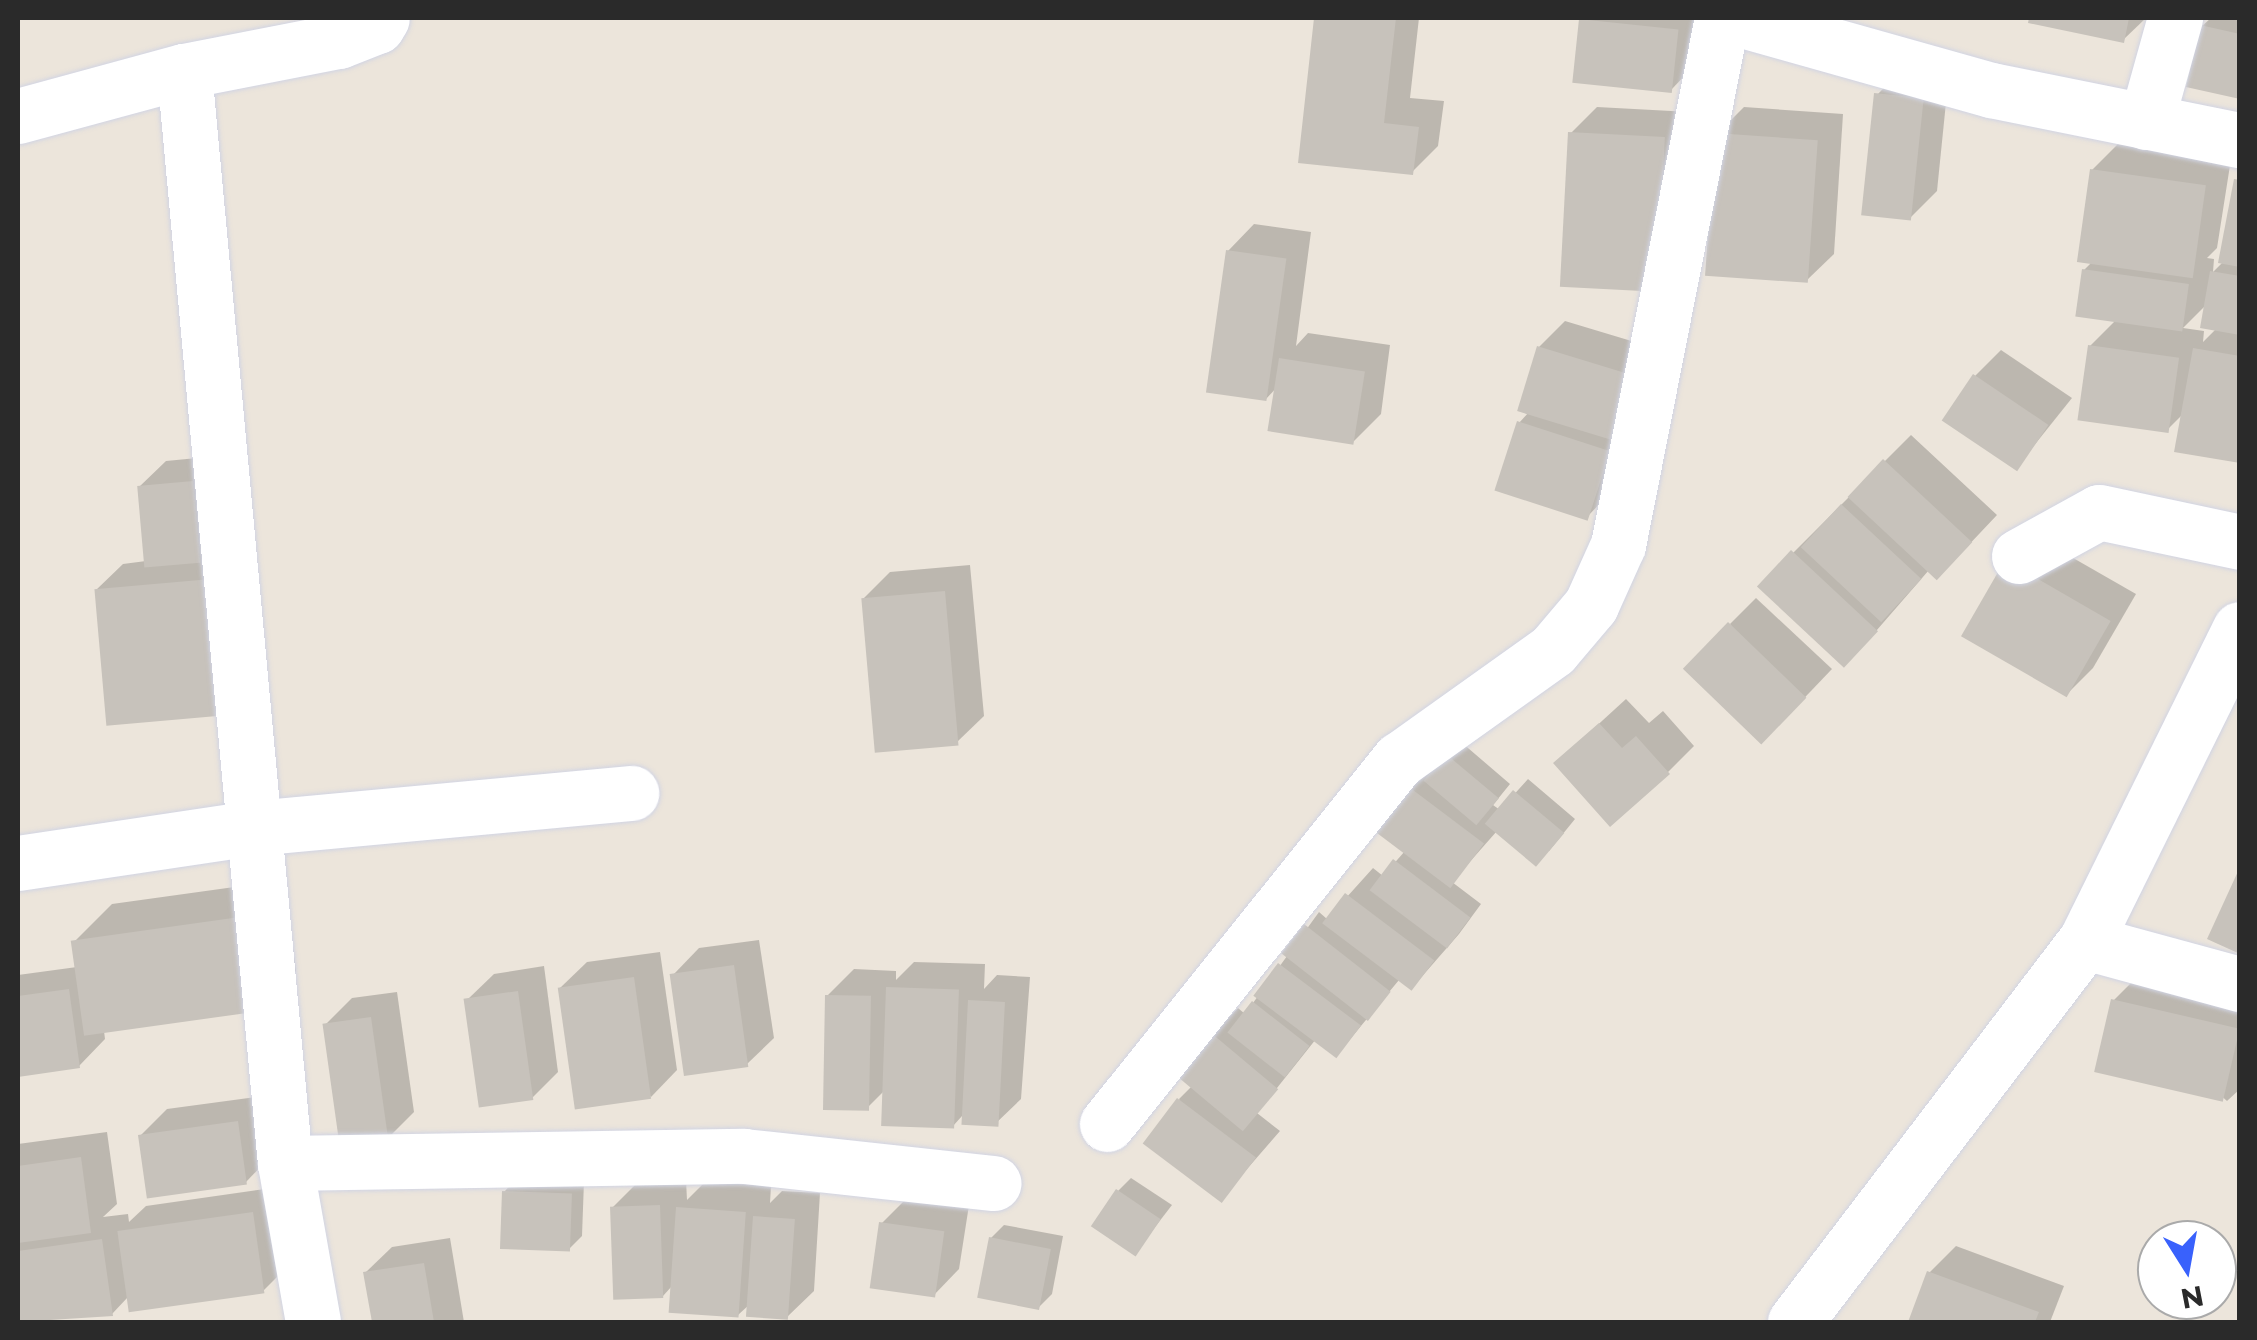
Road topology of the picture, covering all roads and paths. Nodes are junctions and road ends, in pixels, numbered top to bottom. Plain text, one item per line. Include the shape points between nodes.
1 (382, 18) edge
2 (1722, 18) edge
3 (1735, 18) edge
4 (2174, 18) edge
5 (184, 71) junction
6 (18, 116) edge
7 (2146, 122) junction
8 (2240, 140) edge
9 (2240, 542) edge
10 (2019, 556) dead end
11 (2240, 629) edge
12 (631, 793) dead end
13 (253, 828) junction
14 (18, 863) edge
15 (2085, 942) junction
16 (2240, 984) edge
17 (1106, 1124) dead end
18 (284, 1163) junction
19 (994, 1183) dead end
20 (313, 1322) edge
21 (1796, 1322) edge

1 - 5 street via 339,41
2 - 17 street via 1618,545 1591,605 1553,650 1399,760
3 - 7 street via 1991,90
4 - 7 street
5 - 6 street
5 - 13 street
7 - 8 street
9 - 10 street via 2099,512
11 - 15 street
12 - 13 street
13 - 14 street
13 - 18 street
15 - 16 street
15 - 21 street
18 - 19 street via 744,1156
18 - 20 street

